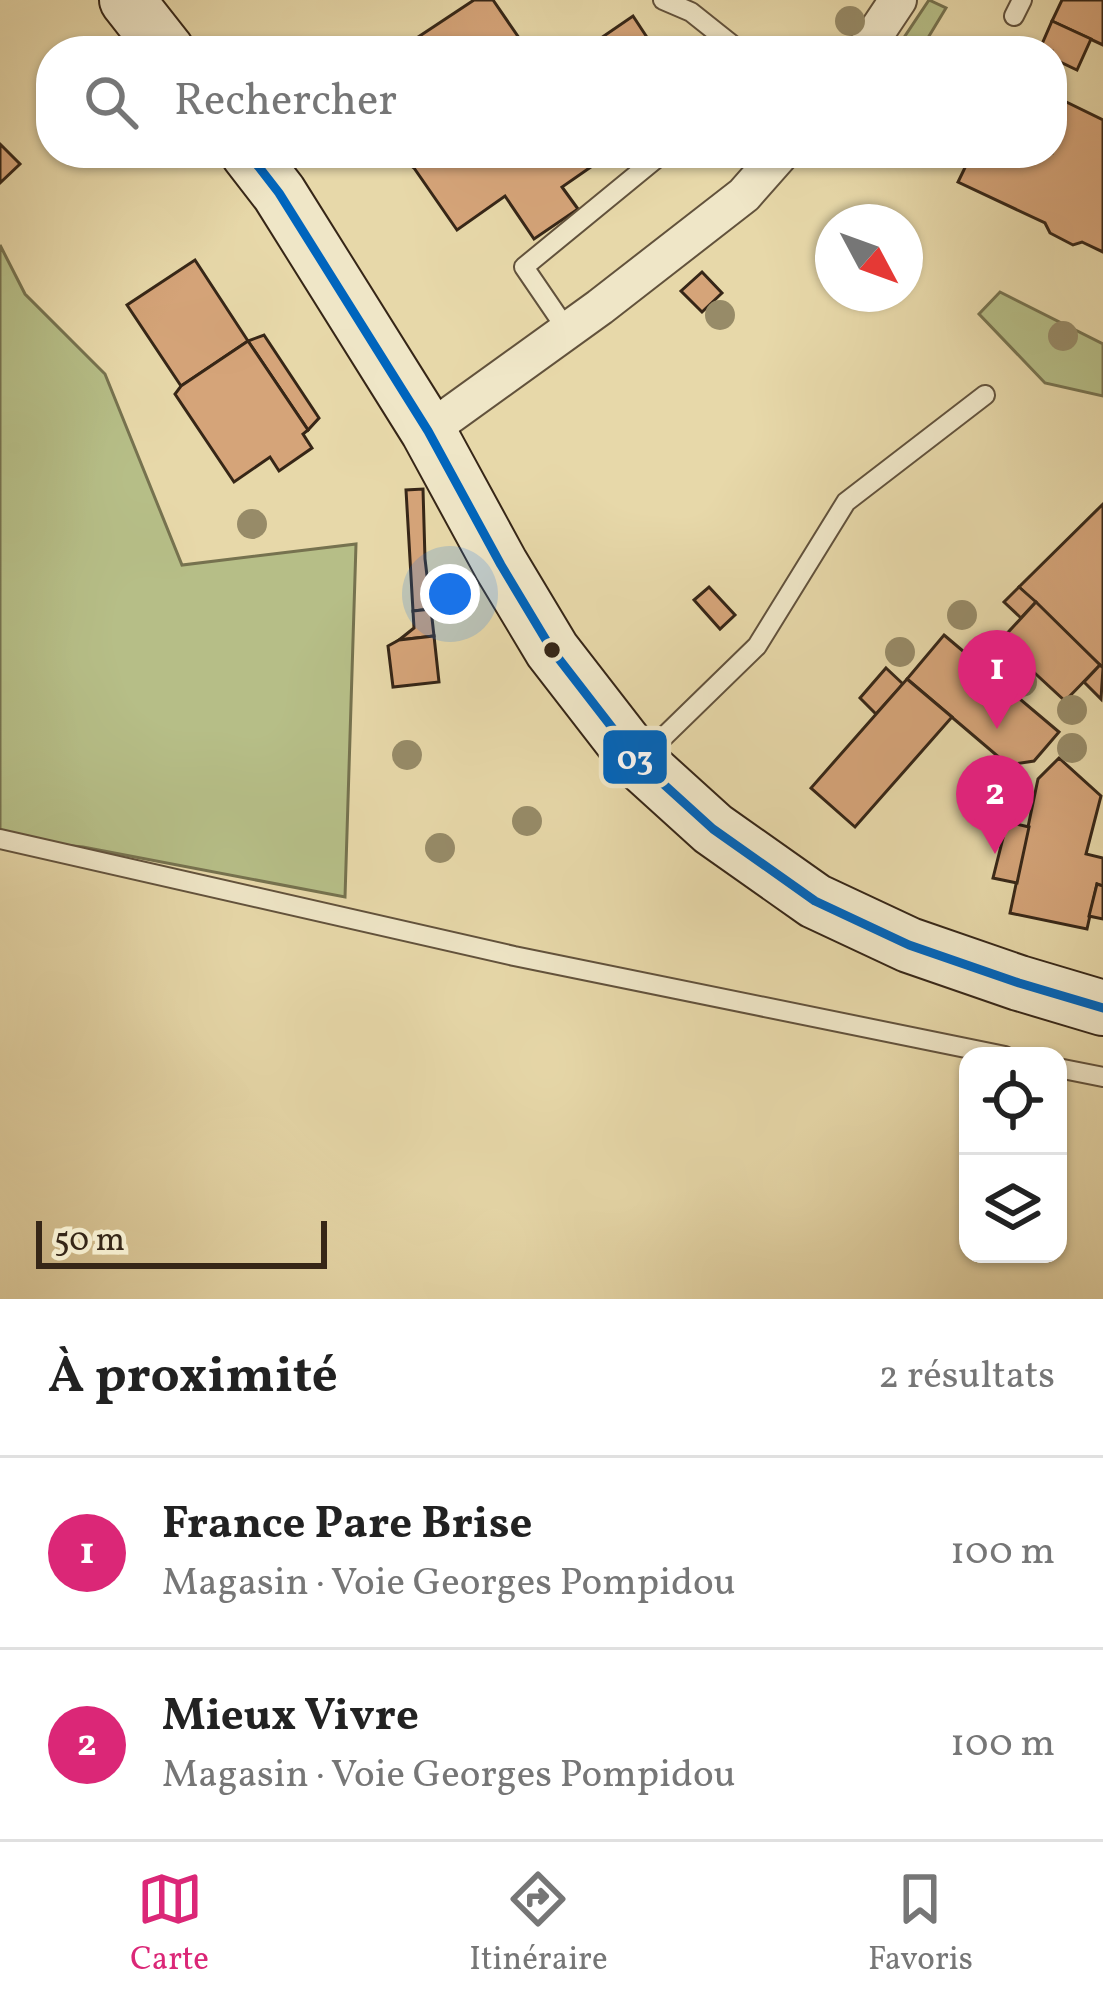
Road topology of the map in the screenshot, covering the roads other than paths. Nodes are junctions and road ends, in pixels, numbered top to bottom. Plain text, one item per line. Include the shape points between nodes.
1 (127, 0) edge
2 (663, 0) edge
3 (898, 0) edge
4 (155, 36) edge
5 (721, 36) edge
6 (874, 36) edge
7 (260, 168) edge
8 (645, 168) edge
9 (767, 168) edge
10 (567, 330) junction
11 (985, 395) dead end
12 (428, 431) junction
13 (638, 761) junction
14 (0, 839) edge
15 (1095, 997) edge
16 (961, 1047) edge
17 (1067, 1069) edge
18 (1103, 1077) edge

1 - 4 main road
2 - 5 lane
3 - 6 street
7 - 12 main road
8 - 10 lane via 524,266
9 - 10 street
10 - 12 street
11 - 13 lane via 846,502 757,646
12 - 13 main road via 552,650
13 - 15 main road via 713,829 815,901 909,945
14 - 16 lane
17 - 18 lane

